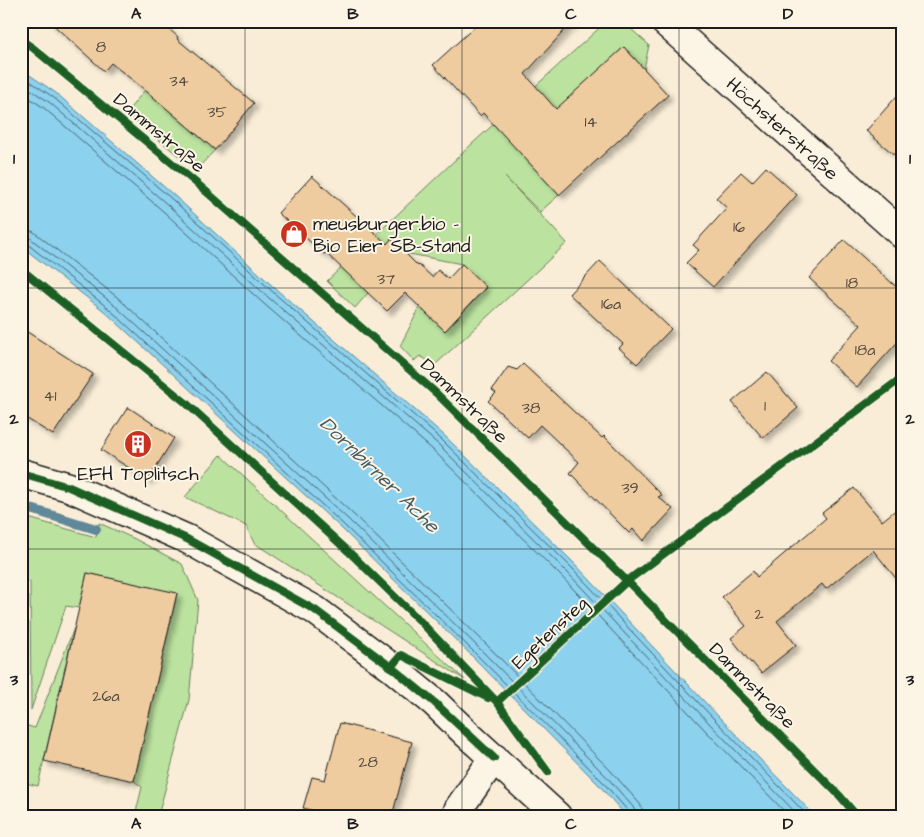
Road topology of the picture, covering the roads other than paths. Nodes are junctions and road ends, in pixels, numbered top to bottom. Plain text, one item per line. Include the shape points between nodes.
1 (664, 21) edge
2 (903, 235) edge
3 (21, 473) edge
4 (494, 758) junction
5 (456, 816) edge
6 (557, 816) edge

1 - 2 street, Höchsterstraße
3 - 4 street via 69,487 187,539 315,610 435,703
4 - 5 street via 458,808
4 - 6 street

